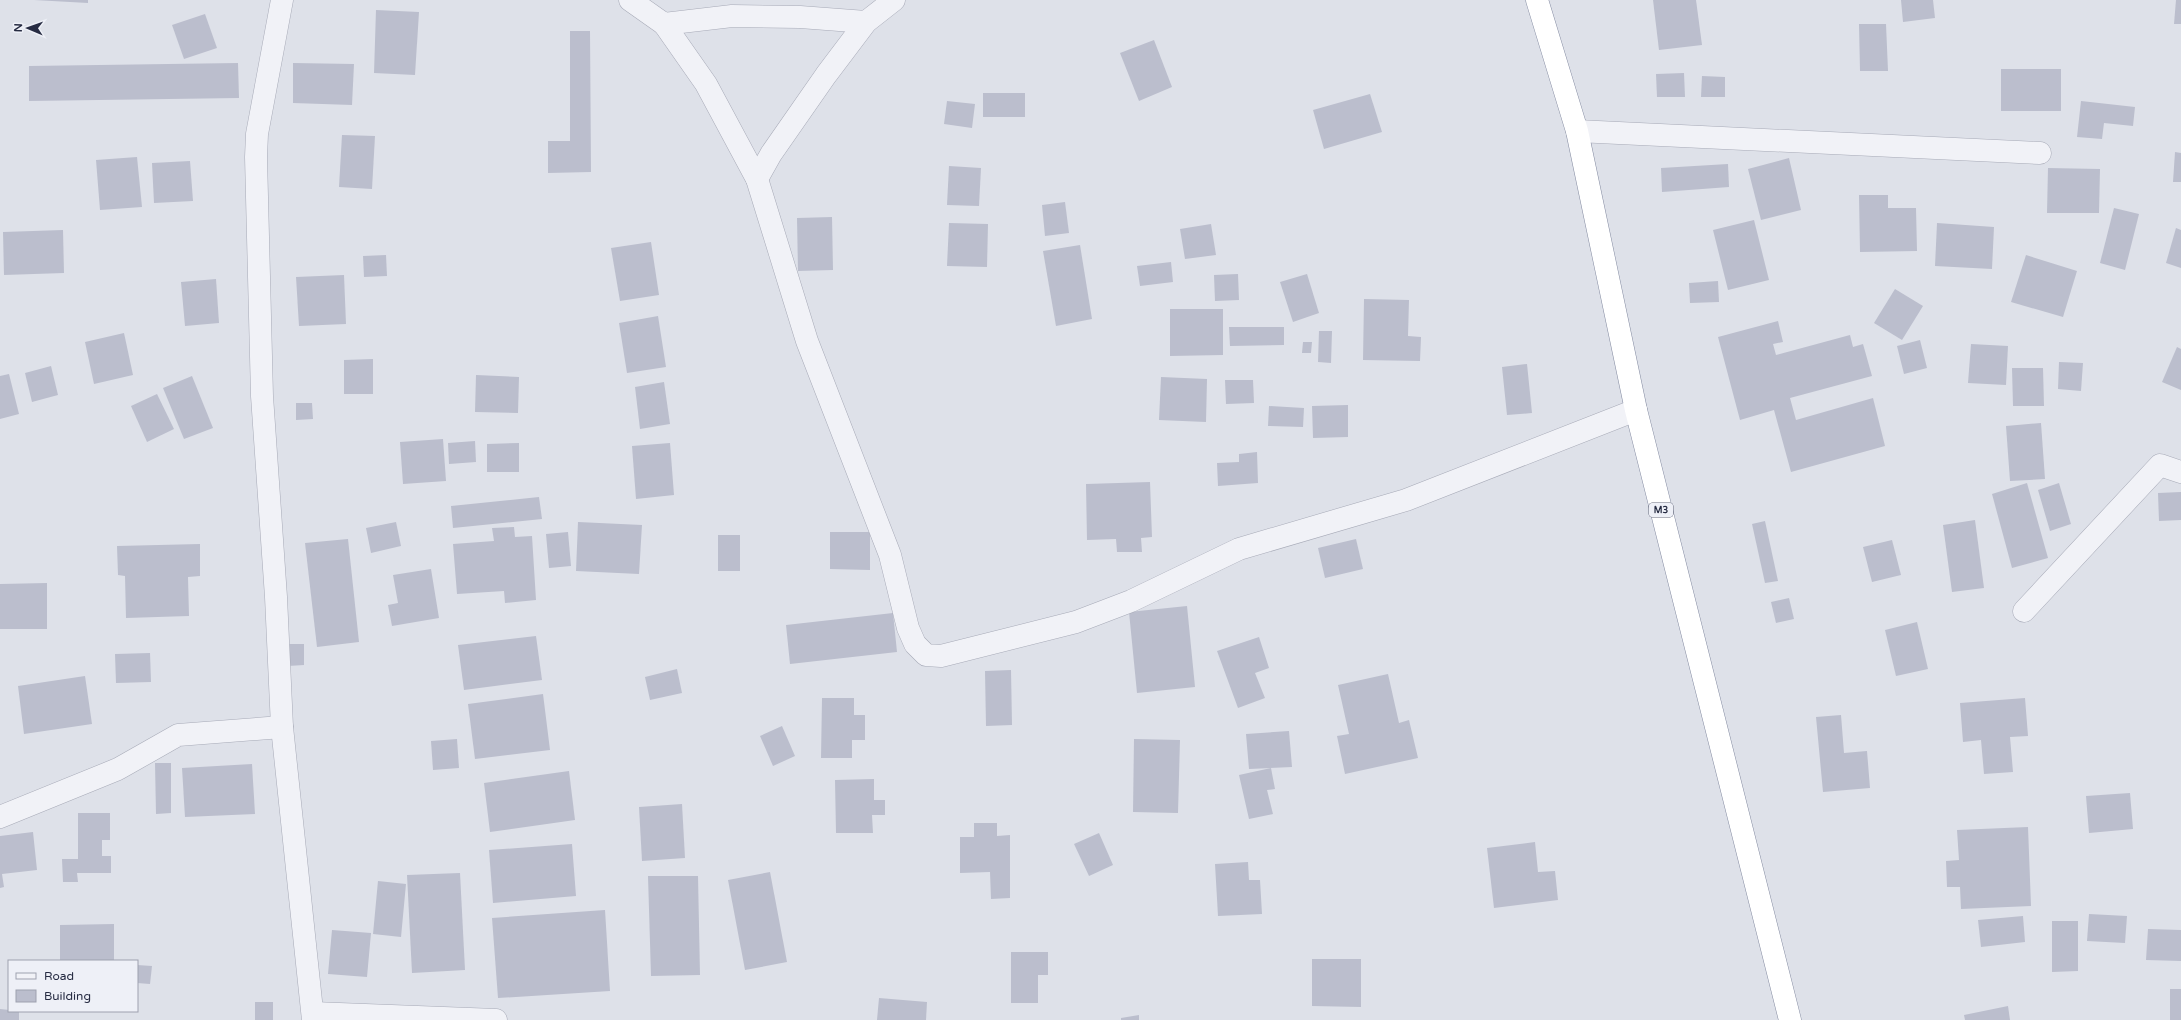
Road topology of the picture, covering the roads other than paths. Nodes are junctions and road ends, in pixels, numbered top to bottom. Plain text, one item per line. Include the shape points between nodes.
1 (282, 0) edge
2 (630, 0) edge
3 (894, 0) edge
4 (1537, 0) edge
5 (866, 22) junction
6 (664, 24) junction
7 (1577, 131) junction
8 (2040, 153) dead end
9 (757, 179) junction
10 (1636, 410) junction
11 (2181, 472) edge
12 (2024, 611) dead end
13 (282, 728) junction
14 (0, 817) edge
15 (313, 1017) edge
16 (496, 1020) edge
17 (1790, 1020) edge

1 - 13 street via 257,134 256,157 262,396
2 - 6 street
3 - 5 street
4 - 7 highway, M3
5 - 6 street via 800,17 732,16
5 - 9 street via 826,75
6 - 9 street via 706,84
7 - 8 street
7 - 10 highway, M3
9 - 10 street via 807,341 890,555 908,628 915,644 926,655 941,656 1076,622 1131,601 1240,549 1406,500
10 - 17 highway, M3
11 - 12 street via 2160,465
13 - 14 street via 178,735 118,769
13 - 15 street
15 - 16 street

